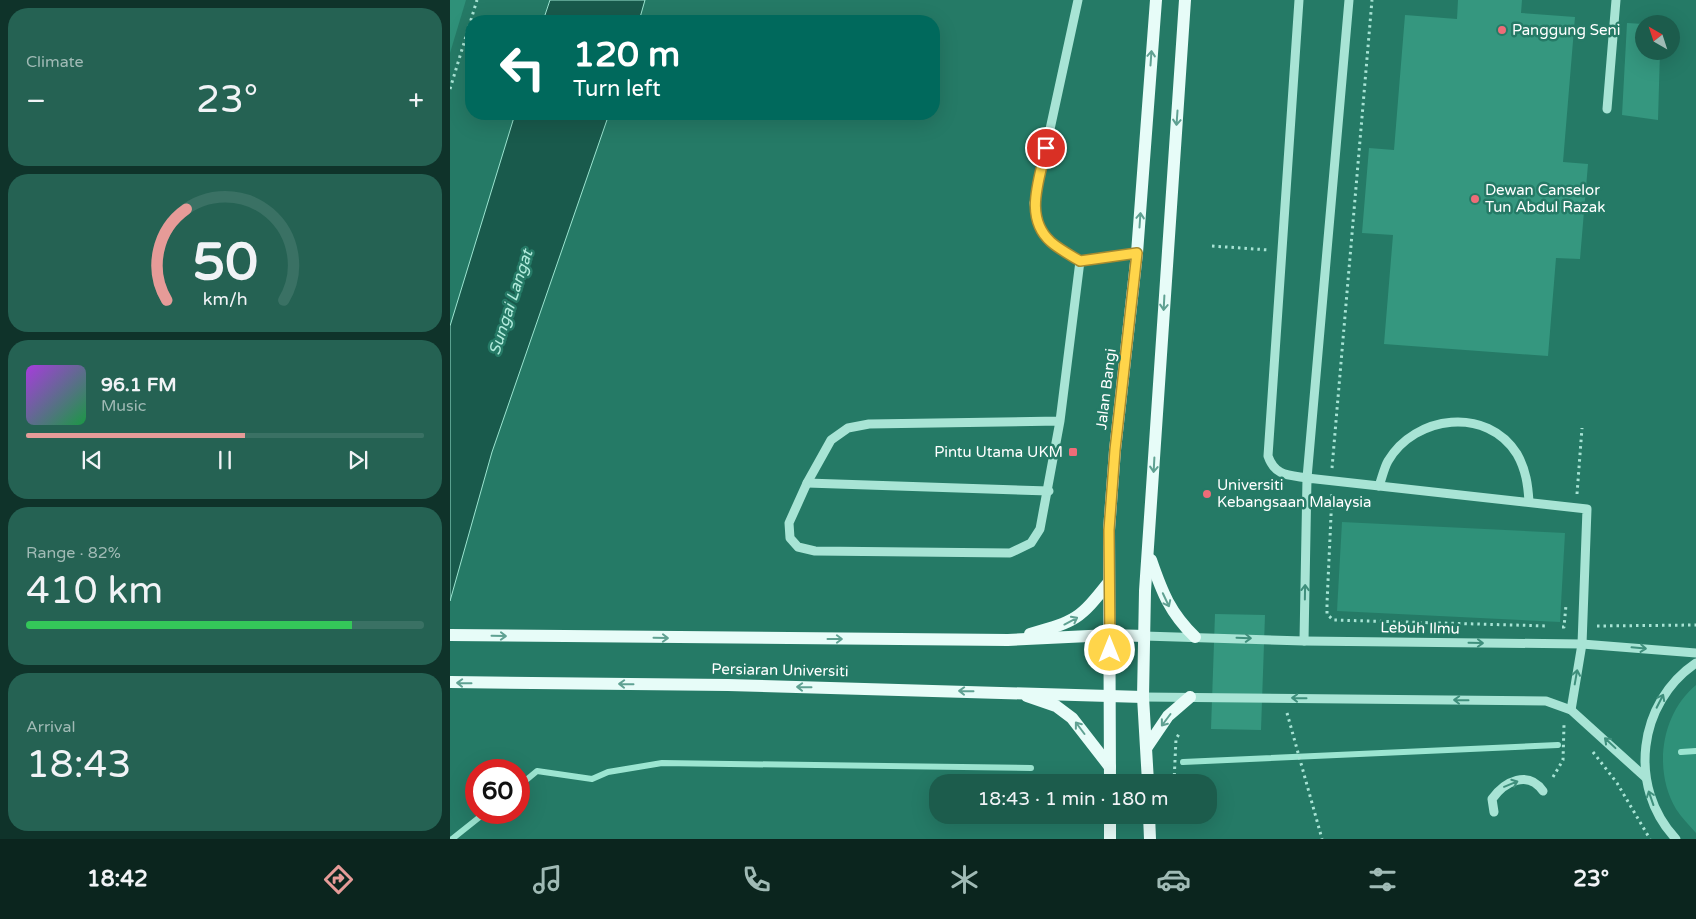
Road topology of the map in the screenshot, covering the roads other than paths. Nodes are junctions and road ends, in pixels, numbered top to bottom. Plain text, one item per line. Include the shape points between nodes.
1 (1078, 0) edge
2 (1156, 0) edge
3 (1185, 0) edge
4 (1299, 0) edge
5 (1349, 0) edge
6 (1616, 0) edge
7 (1607, 109) dead end
8 (1137, 253) junction
9 (1080, 261) junction
10 (1060, 421) junction
11 (1307, 478) junction
12 (807, 483) junction
13 (1379, 486) junction
14 (1049, 491) junction
15 (1529, 502) junction
16 (1149, 555) junction
17 (1109, 582) junction
18 (450, 635) edge
19 (1110, 635) junction
20 (1144, 636) junction
21 (1195, 636) junction
22 (1008, 640) junction
23 (1304, 641) junction
24 (1582, 644) junction
25 (1696, 653) edge
26 (1696, 662) edge
27 (450, 682) edge
28 (1015, 692) junction
29 (1110, 695) junction
30 (1143, 696) junction
31 (1190, 697) junction
32 (1571, 710) junction
33 (1147, 748) junction
34 (1110, 767) junction
35 (1110, 774) edge
36 (1148, 774) edge
37 (1645, 777) junction
38 (1543, 791) dead end
39 (1494, 812) dead end
40 (1110, 824) edge
41 (1149, 824) edge
42 (1110, 839) edge
43 (1150, 839) edge
44 (1676, 839) edge

1 - 9 street via 1034,203 1036,222 1050,241
8 -> 2 main road, Jalan Bangi
3 -> 16 main road
4 - 11 street via 1268,456 1272,467 1283,474
5 - 11 street
6 - 7 street
8 - 9 street
8 - 17 main road, Jalan Bangi via 1115,450
9 - 10 street
10 - 12 street via 869,424 848,428 832,440
10 - 14 street
11 - 13 street
23 -> 11 street
12 - 14 street
12 - 14 street via 789,523 790,538 798,547 815,552 1010,553 1031,543 1040,530
13 - 15 street
13 - 15 street via 1387,462 1403,441 1425,427 1450,421 1476,424 1499,435 1517,454 1527,477
15 - 24 street via 1587,509
16 - 20 main road
16 -> 21 main road via 1169,606
17 - 19 main road, Jalan Bangi
22 -> 17 main road via 1069,623 1085,612
18 -> 22 main road, Persiaran Universiti
19 - 20 main road, Persiaran Universiti
19 - 22 main road, Persiaran Universiti
19 - 29 main road, Jalan Bangi
20 - 21 street, Lebuh Ilmu
20 - 30 main road
21 -> 23 street, Lebuh Ilmu
23 -> 24 street, Lebuh Ilmu
24 -> 25 street, Lebuh Ilmu
32 -> 24 street
37 -> 26 street via 1645,747 1651,719 1665,692
28 -> 27 main road, Persiaran Universiti
28 - 29 main road, Persiaran Universiti
34 -> 28 main road via 1072,718 1056,706
29 - 30 main road, Persiaran Universiti
29 - 34 main road, Jalan Bangi
30 - 31 street
30 - 33 main road
32 -> 31 street via 1546,701
31 -> 33 main road via 1168,716
37 -> 32 street
33 - 36 main road
34 - 35 main road, Jalan Bangi
44 -> 37 street via 1659,816
39 -> 38 street via 1492,799 1499,789 1512,782 1537,782
40 - 42 main road
41 - 43 main road

